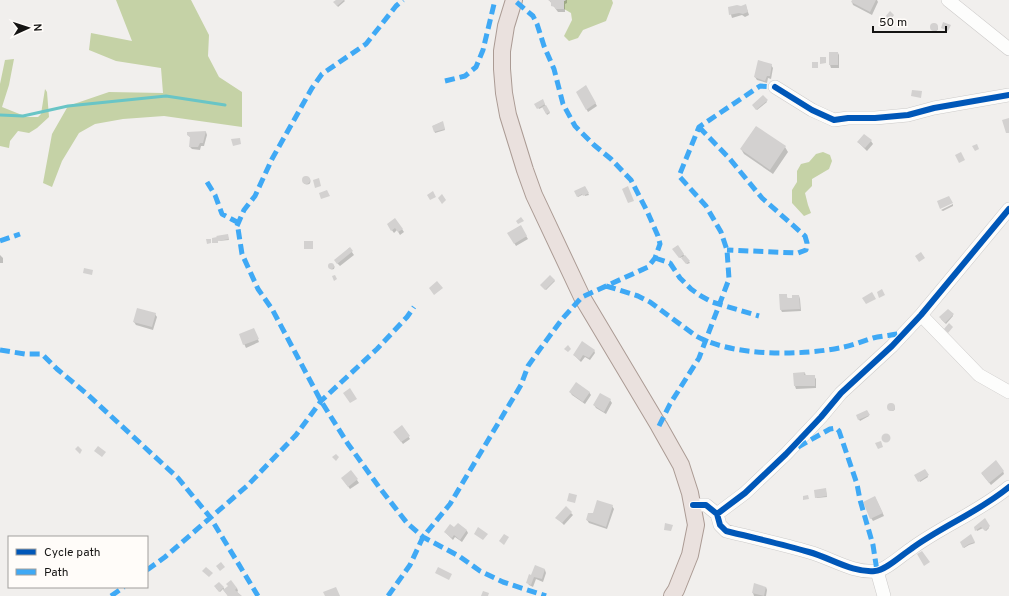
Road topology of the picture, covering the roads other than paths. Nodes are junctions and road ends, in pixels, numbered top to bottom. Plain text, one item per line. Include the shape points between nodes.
1 (514, 0) edge
2 (948, 0) edge
3 (1009, 48) edge
4 (775, 87) dead end
5 (1009, 94) edge
6 (1009, 209) edge
7 (921, 315) junction
8 (1009, 392) edge
9 (1009, 488) edge
10 (693, 506) junction
11 (717, 514) junction
12 (877, 571) junction
13 (672, 596) edge
14 (884, 596) edge

1 - 10 main road via 506,26 502,69 508,115 525,170 582,298 681,465
2 - 3 street
4 - 5 street via 812,110 834,120 908,114
6 - 7 street
7 - 8 street via 980,375
7 - 11 street via 841,393 786,454 745,493
9 - 12 street
10 - 11 street via 706,505
10 - 13 main road via 696,526 690,555
11 - 12 street via 720,525 726,531 810,552 845,566
12 - 14 street

